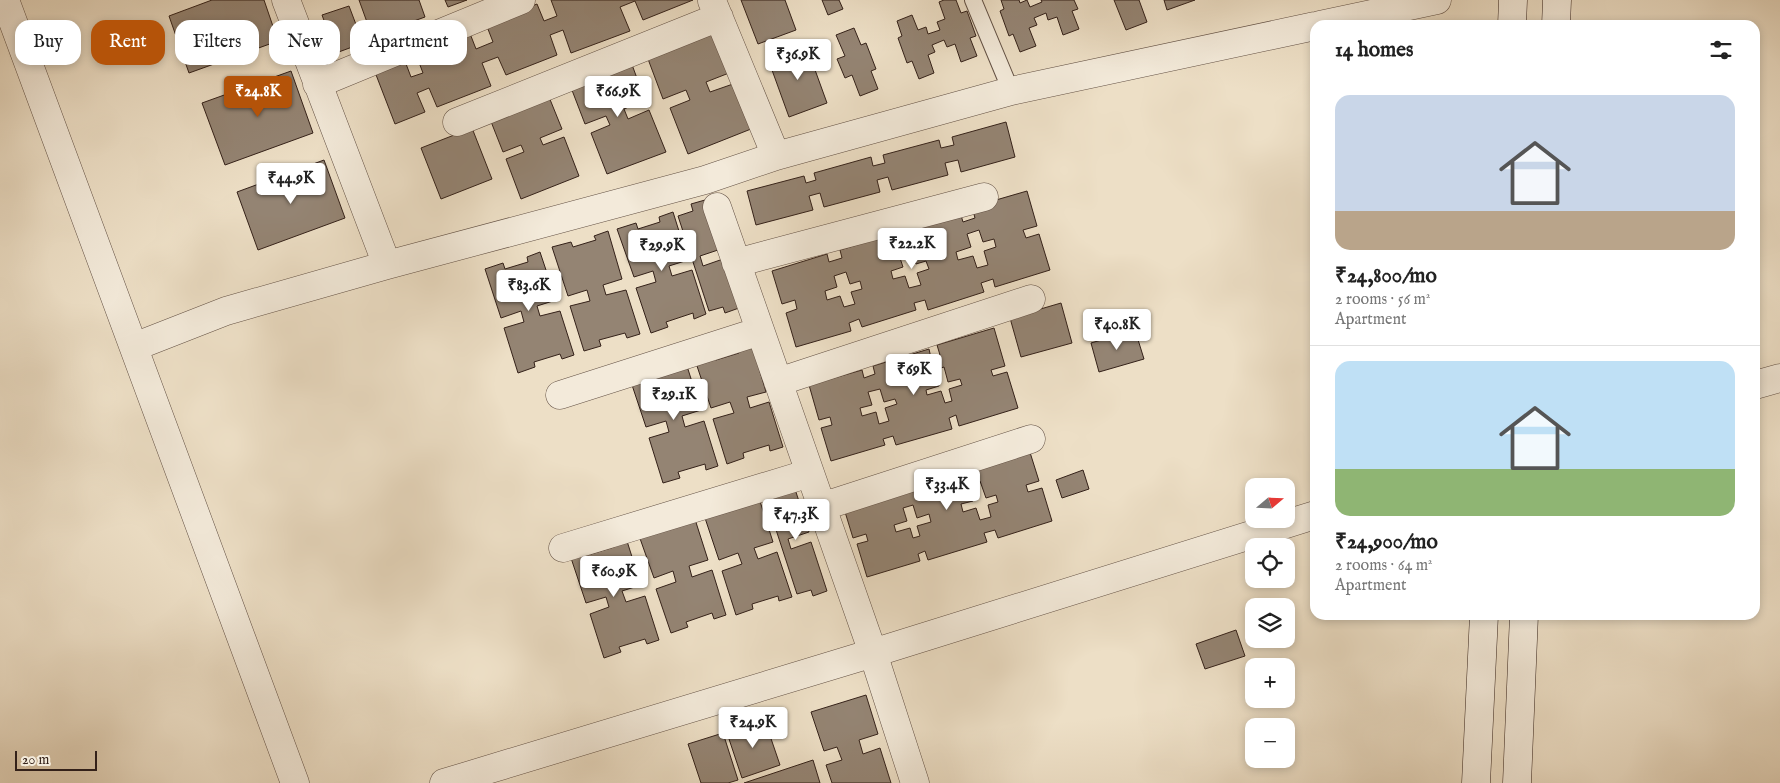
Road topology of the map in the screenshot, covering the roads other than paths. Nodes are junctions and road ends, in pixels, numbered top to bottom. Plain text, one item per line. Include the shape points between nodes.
1 (5, 0) edge
2 (286, 0) edge
3 (521, 0) edge
4 (973, 0) edge
5 (1437, 0) edge
6 (1513, 0) edge
7 (1557, 0) edge
8 (715, 9) edge
9 (1343, 20) edge
10 (1512, 20) edge
11 (1556, 20) edge
12 (1310, 27) edge
13 (317, 84) junction
14 (1011, 91) junction
15 (457, 122) dead end
16 (776, 156) junction
17 (984, 197) dead end
18 (717, 207) dead end
19 (736, 262) junction
20 (387, 265) junction
21 (1031, 299) dead end
22 (760, 331) junction
23 (134, 347) junction
24 (1780, 378) edge
25 (778, 382) junction
26 (1760, 384) edge
27 (560, 395) dead end
28 (1031, 439) dead end
29 (810, 473) junction
30 (821, 507) junction
31 (1310, 517) edge
32 (563, 548) dead end
33 (1484, 620) edge
34 (1524, 620) edge
35 (873, 653) junction
36 (295, 783) edge
37 (444, 783) edge
38 (915, 783) edge
39 (1476, 783) edge
40 (1517, 783) edge

1 - 23 street
2 - 13 street
3 - 13 street
4 - 14 lane
5 - 9 street
6 - 10 street
7 - 11 street
8 - 15 street
8 - 16 street
12 - 14 street
13 - 20 street
14 - 16 street
16 - 20 street via 705,180
17 - 19 street
18 - 19 street
19 - 22 street
20 - 23 street via 226,311
21 - 25 street
22 - 25 street
22 - 27 street
23 - 36 street
24 - 26 street
25 - 29 street
28 - 30 street
29 - 30 street
29 - 32 street
30 - 35 street
31 - 35 street
33 - 39 street
34 - 40 street
35 - 37 street
35 - 38 street

